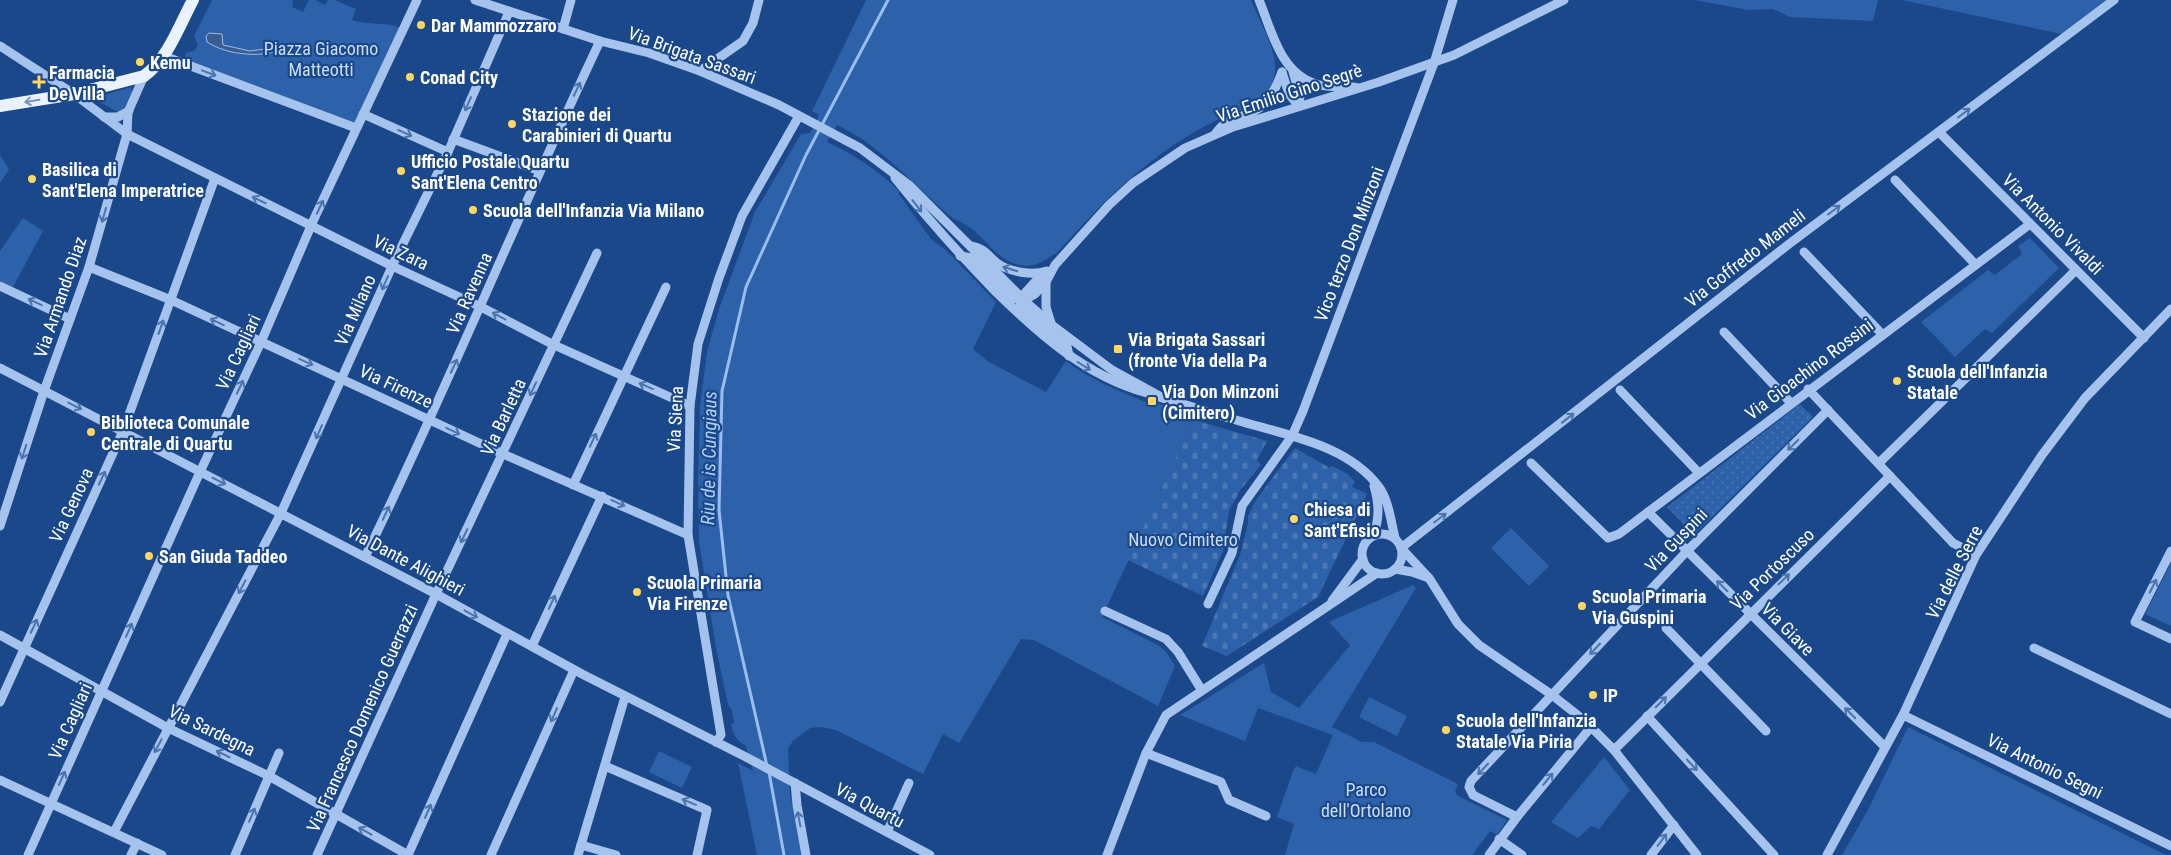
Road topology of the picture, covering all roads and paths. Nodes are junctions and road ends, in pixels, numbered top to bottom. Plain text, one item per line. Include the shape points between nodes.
1 (193, 0) edge
2 (417, 0) edge
3 (475, 0) edge
4 (571, 0) edge
5 (759, 0) edge
6 (1260, 0) edge
7 (1453, 0) edge
8 (1564, 0) edge
9 (2114, 0) edge
10 (509, 12) junction
11 (563, 29) junction
12 (600, 41) junction
13 (0, 46) edge
14 (1280, 52) junction
15 (164, 56) junction
16 (1434, 63) junction
17 (700, 71) junction
18 (1282, 72) junction
19 (1293, 72) junction
20 (144, 76) junction
21 (1358, 88) junction
22 (74, 94) junction
23 (0, 106) edge
24 (1299, 106) junction
25 (129, 111) junction
26 (363, 114) junction
27 (800, 116) junction
28 (104, 117) junction
29 (356, 128) junction
30 (1939, 132) junction
31 (127, 134) junction
32 (1216, 134) junction
33 (453, 139) junction
34 (448, 152) junction
35 (886, 168) junction
36 (540, 171) junction
37 (215, 178) junction
38 (1895, 180) dead end
39 (2030, 224) junction
40 (312, 226) junction
41 (971, 246) junction
42 (1804, 252) dead end
43 (597, 253) dead end
44 (960, 256) junction
45 (1976, 264) junction
46 (1055, 265) junction
47 (392, 266) junction
48 (89, 267) junction
49 (2076, 270) junction
50 (1044, 272) junction
51 (1046, 282) junction
52 (0, 286) edge
53 (666, 287) dead end
54 (1022, 298) junction
55 (171, 300) junction
56 (482, 307) junction
57 (2171, 309) edge
58 (70, 319) junction
59 (1052, 325) junction
60 (1724, 332) dead end
61 (1882, 334) junction
62 (2144, 338) junction
63 (261, 342) junction
64 (554, 345) junction
65 (1069, 356) junction
66 (0, 368) edge
67 (1110, 374) junction
68 (623, 376) junction
69 (343, 379) junction
70 (1808, 389) junction
71 (1620, 390) dead end
72 (44, 391) junction
73 (1791, 403) junction
74 (690, 406) junction
75 (1828, 410) junction
76 (429, 420) junction
77 (123, 431) junction
78 (1292, 436) junction
79 (503, 454) junction
80 (1531, 463) dead end
81 (1879, 463) junction
82 (200, 472) junction
83 (1699, 473) junction
84 (1890, 476) junction
85 (1373, 480) junction
86 (573, 485) junction
87 (602, 496) junction
88 (1648, 512) junction
89 (282, 513) junction
90 (0, 526) edge
91 (688, 535) junction
92 (1373, 536) junction
93 (1395, 538) junction
94 (1402, 548) junction
95 (1686, 551) junction
96 (2171, 551) edge
97 (1976, 556) junction
98 (365, 557) junction
99 (1363, 559) junction
100 (1395, 569) junction
101 (1377, 573) junction
102 (1429, 578) junction
103 (436, 594) junction
104 (1330, 603) junction
105 (1208, 604) dead end
106 (1104, 611) dead end
107 (1750, 613) junction
108 (1666, 628) dead end
109 (507, 634) junction
110 (0, 635) edge
111 (2171, 639) edge
112 (532, 646) junction
113 (24, 648) junction
114 (2034, 648) dead end
115 (1699, 664) junction
116 (574, 670) junction
117 (1201, 690) junction
118 (102, 691) junction
119 (1552, 696) junction
120 (625, 697) junction
121 (0, 702) edge
122 (2171, 714) edge
123 (1904, 715) junction
124 (1647, 716) junction
125 (1590, 727) junction
126 (168, 728) junction
127 (1766, 731) dead end
128 (716, 742) junction
129 (1885, 747) junction
130 (1614, 750) junction
131 (279, 753) dead end
132 (1146, 754) junction
133 (604, 766) junction
134 (269, 776) junction
135 (0, 780) edge
136 (795, 783) junction
137 (909, 784) dead end
138 (51, 803) junction
139 (335, 814) junction
140 (1266, 816) dead end
141 (1517, 817) junction
142 (1674, 825) junction
143 (114, 832) junction
144 (887, 832) junction
145 (1499, 839) junction
146 (137, 843) junction
147 (581, 845) junction
148 (2171, 846) edge
149 (28, 855) edge
150 (131, 855) edge
151 (162, 855) edge
152 (235, 855) edge
153 (317, 855) edge
154 (408, 855) edge
155 (492, 855) edge
156 (578, 855) edge
157 (616, 855) edge
158 (696, 855) edge
159 (806, 855) edge
160 (930, 855) edge
161 (1107, 855) edge
162 (1489, 855) edge
163 (1522, 855) edge
164 (1651, 855) edge
165 (1697, 855) edge
166 (1774, 855) edge
167 (1827, 855) edge

1 - 15 main road
2 - 26 street, Via Cagliari
3 - 10 street, Via Brigata Sassari
4 - 11 street
5 - 17 street via 753,23 743,40
6 - 14 street
7 - 16 street, Vico terzo Don Minzoni
8 - 16 street, Via Emilio Gino Segrè
30 -> 9 street, Via Goffredo Mameli
10 - 11 street, Via Brigata Sassari
10 -> 33 street, Via Milano
11 - 12 street, Via Brigata Sassari
12 - 17 street, Via Brigata Sassari via 649,53
36 -> 12 street, Via Ravenna
13 - 22 street, Via Zara
14 - 18 street
14 - 19 street
15 - 20 main road
15 -> 29 street
16 - 21 street, Via Emilio Gino Segrè
16 - 78 street, Vico terzo Don Minzoni
17 - 27 street, Via Brigata Sassari
18 - 24 street via 1290,94
18 - 32 street via 1263,105 1224,122
19 - 21 street via 1317,85 1344,84
19 - 24 street via 1300,95
20 - 22 main road
20 - 25 street, Via Armando Diaz
21 - 24 street, Via Emilio Gino Segrè
22 -> 23 main road
22 - 28 street, Via Zara
24 - 32 street, Via Emilio Gino Segrè
25 - 28 street via 118,117
25 - 31 street, Via Armando Diaz
26 - 29 street, Via Cagliari
26 -> 34 street
27 - 35 street, Via Brigata Sassari via 860,148
27 - 74 street, Via Siena via 742,216 735,234 698,344
28 - 31 street, Via Zara
40 -> 29 street, Via Cagliari
30 - 39 street, Via Antonio Vivaldi
94 -> 30 street, Via Goffredo Mameli via 1789,244
31 - 37 street, Via Zara
31 -> 48 street, Via Armando Diaz
32 - 46 street, Via Emilio Gino Segrè via 1185,148 1133,183
33 - 34 street, Via Milano
33 - 36 street
34 - 47 street, Via Milano
35 - 41 street, Via Brigata Sassari via 909,185
35 -> 44 street, Via Brigata Sassari
36 - 56 street, Via Ravenna
40 -> 37 street, Via Zara
37 - 55 street, Via Genova
38 - 45 street
39 - 45 street, Via Gioachino Rossini
39 - 49 street, Via Antonio Vivaldi
40 - 47 street, Via Zara
40 - 63 street, Via Cagliari
50 -> 41 street via 1005,268 981,247
41 - 54 street, Via Brigata Sassari
42 - 61 street
43 - 64 street, Via Barletta
44 - 54 street via 972,258 1013,300
44 - 65 street, Via Brigata Sassari via 1036,330
45 - 61 street, Via Gioachino Rossini
46 - 50 street
46 - 51 street
47 - 56 street, Via Zara
47 -> 69 street, Via Milano
48 - 55 street, Via Firenze
48 - 58 street, Via Armando Diaz
49 - 62 street, Via Antonio Vivaldi
49 - 81 street
50 - 54 street
51 - 54 street via 1035,294
51 - 59 street via 1046,306
58 -> 52 street
53 - 68 street
54 - 59 street, Via Brigata Sassari
54 - 65 street via 1020,305 1067,346
63 -> 55 street, Via Firenze
77 -> 55 street, Via Genova
64 -> 56 street, Via Zara
76 -> 56 street, Via Ravenna
57 - 62 street, Via delle Serre
58 - 72 street, Via Armando Diaz
59 - 67 street, Via Brigata Sassari
60 - 73 street
61 - 70 street, Via Gioachino Rossini
62 - 97 street, Via delle Serre via 2085,398 2042,454
63 -> 69 street, Via Firenze
82 -> 63 street, Via Cagliari
64 - 68 street, Via Zara
64 -> 79 street, Via Barletta
65 -> 67 street, Via Brigata Sassari
66 - 72 street, Via Dante Alighieri
67 - 78 street via 1133,389
74 -> 68 street, Via Zara
86 -> 68 street
69 - 76 street, Via Firenze
69 -> 89 street, Via Milano
70 - 73 street, Via Gioachino Rossini
70 - 75 street
71 - 83 street
72 -> 77 street, Via Dante Alighieri
72 -> 90 street, Via Armando Diaz
73 - 83 street, Via Gioachino Rossini
74 - 91 street, Via Siena
75 - 81 street
75 -> 95 street, Via Guspini
76 -> 79 street, Via Firenze
98 -> 76 street, Via Ravenna
77 - 82 street, Via Dante Alighieri
113 -> 77 street, Via Genova
78 - 85 street via 1347,459
78 - 105 street, Vico terzo Don Minzoni via 1242,506 1232,552
79 - 86 street, Via Firenze
79 -> 103 street, Via Barletta
80 - 88 street, Via Gioachino Rossini via 1608,538 1619,534
81 - 84 street
82 -> 89 street, Via Dante Alighieri
118 -> 82 street, Via Cagliari
83 - 88 street, Via Gioachino Rossini
84 - 97 street via 1953,543
107 -> 84 street, Via Portoscuso
85 - 92 street via 1379,515
85 - 93 street via 1386,503
86 - 87 street, Via Firenze
87 -> 91 street, Via Firenze
112 -> 87 street
88 - 95 street, Via Giave
89 - 98 street, Via Dante Alighieri
89 -> 126 street, Via Milano
91 - 128 street, Via Siena via 721,735
92 - 93 street via 1386,534
92 - 99 street via 1364,546
93 - 94 street
94 - 100 street via 1402,558
94 - 102 street
107 -> 95 street, Via Giave
95 -> 119 street, Via Guspini
111 -> 96 street via 2135,622
97 - 123 street, Via delle Serre
98 - 103 street, Via Dante Alighieri
99 - 101 street
99 - 104 street
100 - 101 street
100 - 102 street
101 - 104 street
102 - 119 street via 1446,609 1479,645
103 -> 109 street, Via Dante Alighieri
103 - 139 street, Via Francesco Domenico Guerrazzi
104 - 117 street
106 - 117 street via 1166,639 1178,652
107 - 115 street, Via Portoscuso
129 -> 107 street, Via Giave
108 - 115 street
109 - 112 street, Via Dante Alighieri
154 -> 109 street
110 - 113 street, Via Sardegna
112 - 116 street, Via Dante Alighieri
113 - 118 street, Via Sardegna
113 - 121 street, Via Genova
114 - 122 street
124 -> 115 street, Via Portoscuso
115 - 127 street
116 - 120 street, Via Dante Alighieri
116 -> 155 street
117 - 132 street via 1166,715
118 - 126 street, Via Sardegna
138 -> 118 street, Via Cagliari
119 - 125 street
119 -> 141 street, Via Guspini via 1471,781 1469,787 1472,795
120 - 128 street, Via Dante Alighieri
120 - 133 street
123 - 129 street, Via delle Serre
123 - 148 street, Via Antonio Segni
124 - 130 street, Via Portoscuso
124 -> 166 street
125 - 130 street
141 -> 125 street
134 -> 126 street, Via Sardegna
126 -> 143 street, Via Milano
128 - 136 street, Via Dante Alighieri
129 - 167 street, Via delle Serre
130 - 142 street
131 - 134 street
132 - 140 street via 1221,782 1230,800
132 - 161 street
133 - 147 street
158 -> 133 street via 707,810
134 - 139 street, Via Sardegna
152 -> 134 street
135 - 138 street
136 - 144 street, Via Quartu
159 -> 136 street
137 - 144 street
138 - 143 street
138 - 149 street, Via Cagliari
139 - 153 street, Via Francesco Domenico Guerrazzi
154 -> 139 street, Via Sardegna
141 - 145 street
164 -> 142 street
142 - 165 street
143 - 146 street
144 - 160 street, Via Quartu
145 - 162 street
145 - 163 street
146 - 150 street
146 - 151 street
147 - 156 street
147 - 157 street

